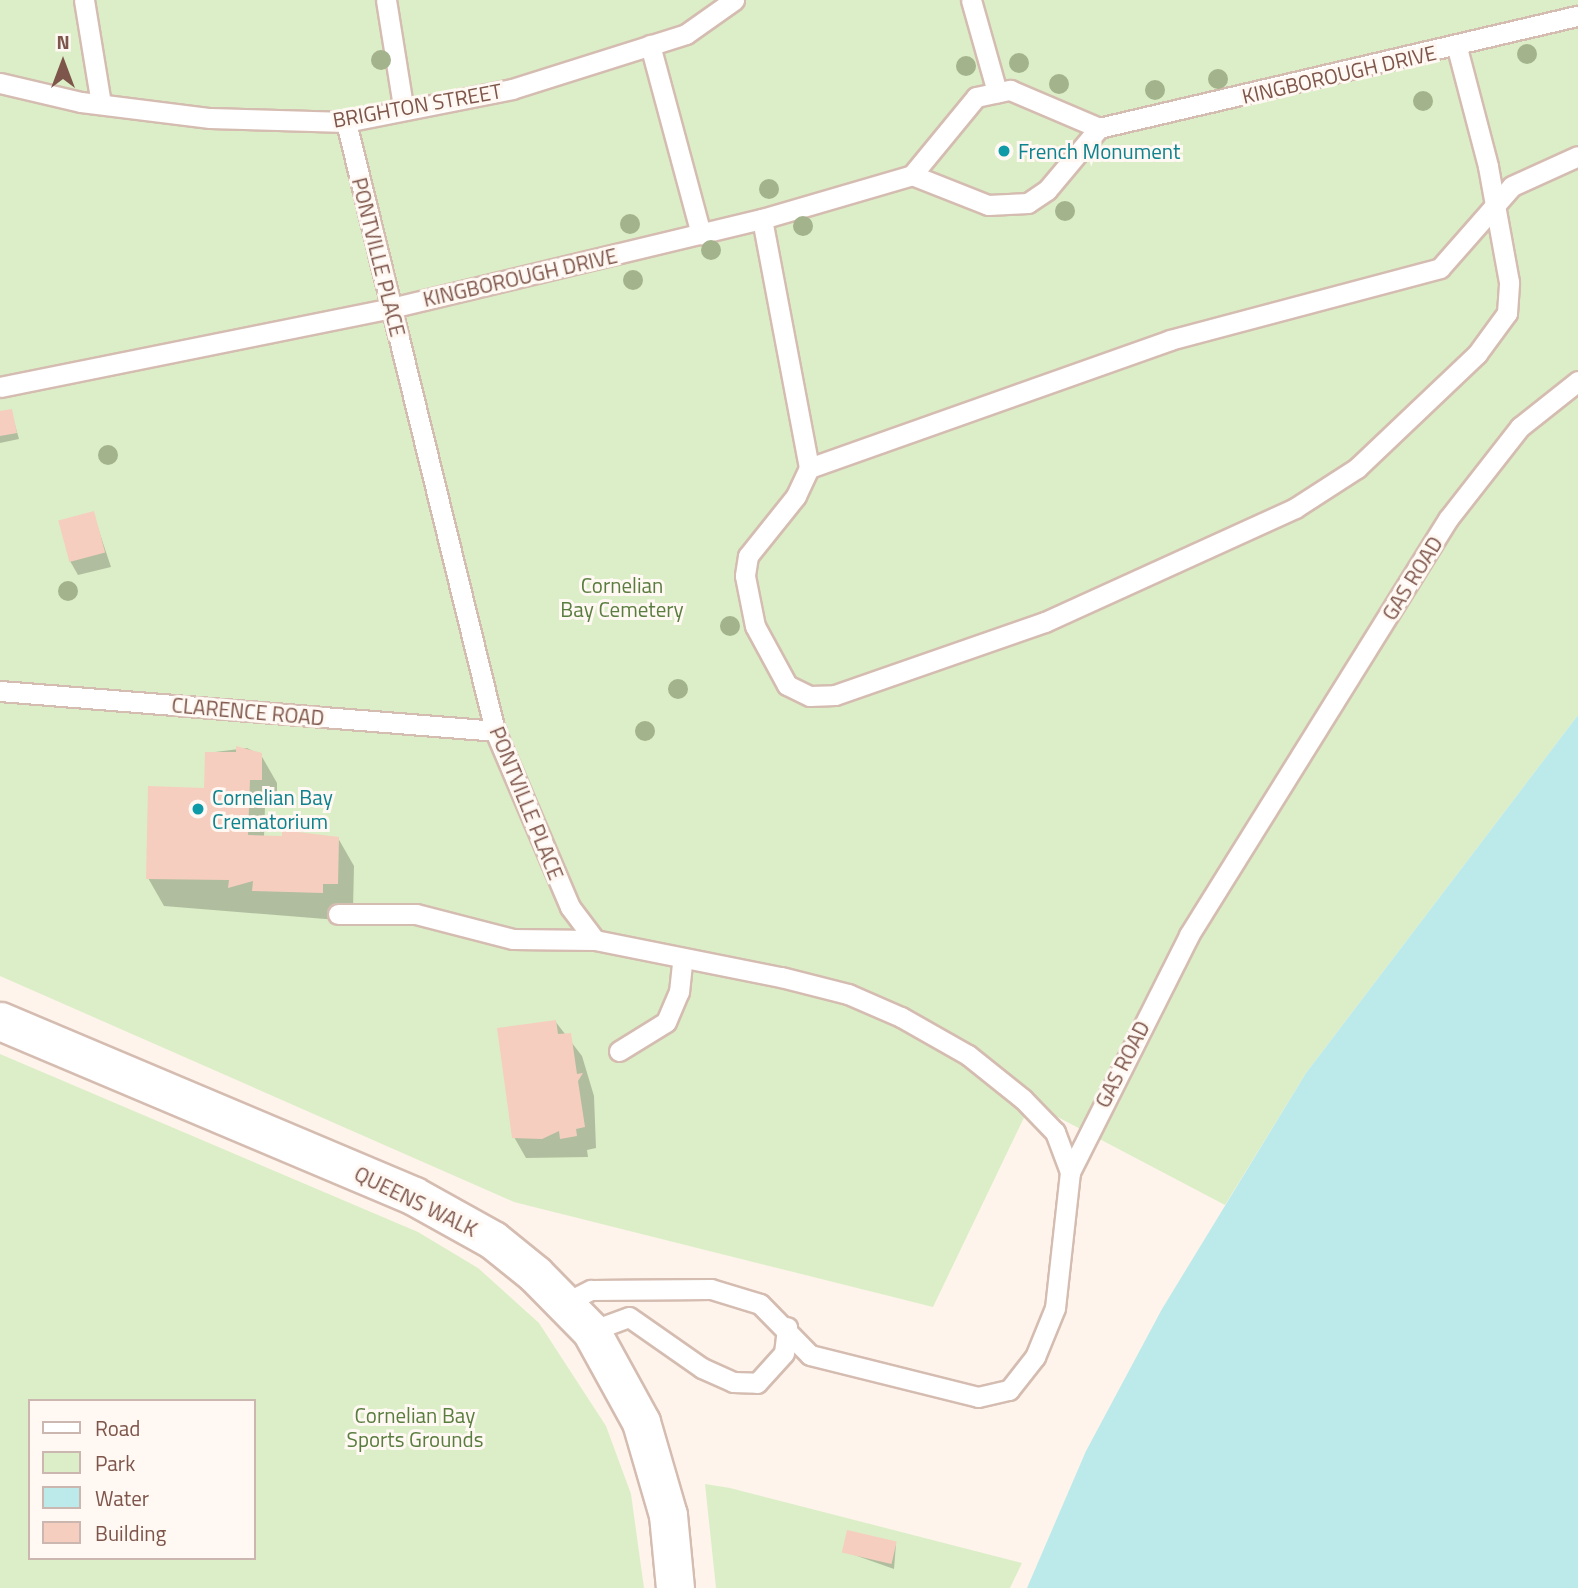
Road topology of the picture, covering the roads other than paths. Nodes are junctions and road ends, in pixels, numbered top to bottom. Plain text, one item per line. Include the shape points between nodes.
1 (84, 0) edge
2 (386, 0) edge
3 (734, 0) edge
4 (971, 0) edge
5 (1578, 16) edge
6 (650, 45) junction
7 (1457, 48) junction
8 (0, 83) edge
9 (997, 92) junction
10 (101, 104) junction
11 (403, 106) junction
12 (346, 122) junction
13 (1099, 128) junction
14 (1578, 156) edge
15 (912, 175) junction
16 (1495, 209) junction
17 (762, 219) junction
18 (701, 234) junction
19 (391, 308) junction
20 (1578, 381) edge
21 (0, 387) edge
22 (809, 468) junction
23 (0, 691) edge
24 (495, 731) junction
25 (338, 914) dead end
26 (595, 940) junction
27 (682, 961) junction
28 (0, 1021) edge
29 (619, 1051) dead end
30 (1070, 1172) junction
31 (567, 1302) junction
32 (787, 1327) junction
33 (591, 1331) junction
34 (675, 1588) edge

1 - 10 lane
2 - 11 lane
3 - 6 lane, BRIGHTON STREET via 686,34
4 - 9 lane
5 - 7 lane, KINGBOROUGH DRIVE
6 - 11 lane, BRIGHTON STREET via 512,89
6 - 18 lane
7 - 13 lane, KINGBOROUGH DRIVE
7 - 16 lane
8 - 10 lane, BRIGHTON STREET
9 - 13 lane via 1031,94
9 - 15 lane via 961,111
10 - 12 lane, BRIGHTON STREET via 210,118
11 - 12 lane, BRIGHTON STREET
12 - 19 lane, PONTVILLE PLACE
13 - 15 lane via 1047,190 1028,203 989,205
14 - 16 lane via 1512,186
15 - 17 lane, KINGBOROUGH DRIVE
16 - 22 lane via 1440,268 1170,340
16 - 22 lane via 1508,282 1507,313 1477,354 1357,468 1295,508 1045,622 835,695 810,696 786,685 755,626 745,576 748,555 796,496
17 - 18 lane, KINGBOROUGH DRIVE
17 - 22 lane
18 - 19 lane, KINGBOROUGH DRIVE
19 - 21 lane, KINGBOROUGH DRIVE
19 - 24 lane, PONTVILLE PLACE
20 - 30 lane, GAS ROAD via 1520,427 1448,519 1189,935
23 - 24 lane, CLARENCE ROAD
24 - 26 lane, PONTVILLE PLACE via 570,907
25 - 26 lane via 416,914 513,939
26 - 27 lane
27 - 29 lane via 679,992 666,1022
27 - 30 lane via 848,994 901,1017 968,1055 1023,1099 1055,1132
28 - 31 street, QUEENS WALK via 414,1196 494,1240
30 - 32 lane, GAS ROAD via 1055,1308 1035,1357 1009,1390 978,1397 810,1355
31 - 32 lane, GAS ROAD via 591,1290 711,1289 760,1304
31 - 33 street, QUEENS WALK
32 - 33 lane via 784,1353 757,1383 733,1382 702,1368 629,1317
33 - 34 street, QUEENS WALK via 620,1377 659,1473

